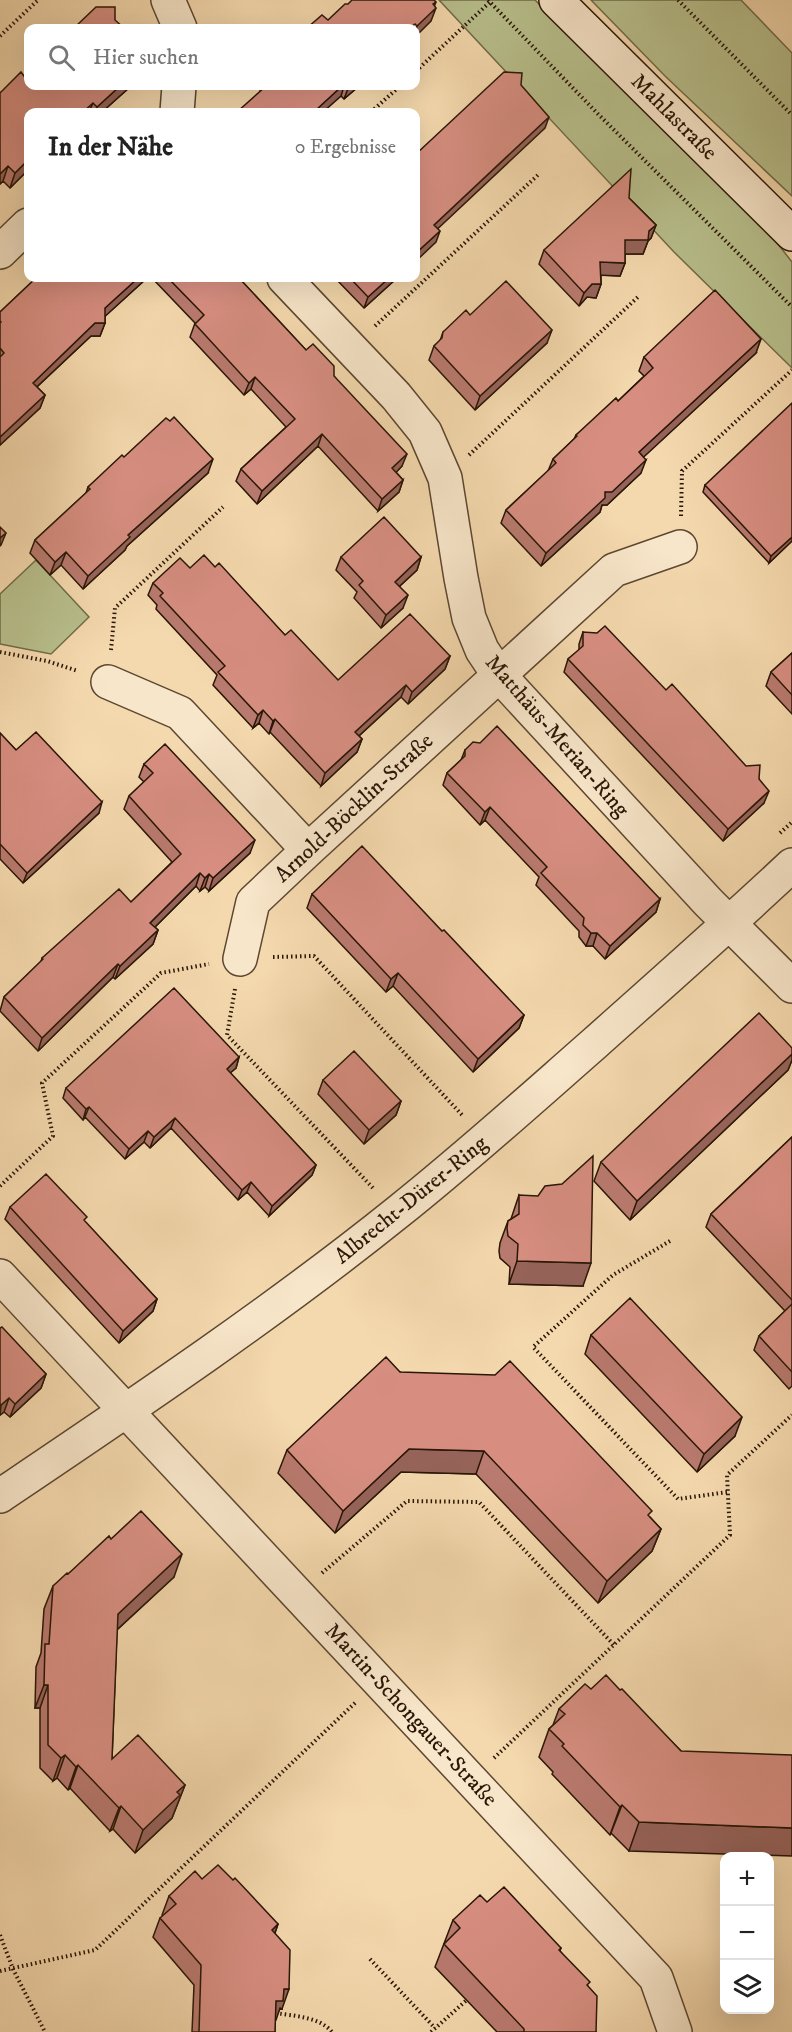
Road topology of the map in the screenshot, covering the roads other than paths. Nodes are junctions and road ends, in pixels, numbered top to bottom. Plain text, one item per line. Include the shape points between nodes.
1 (168, 0) edge
2 (556, 0) edge
3 (178, 24) edge
4 (179, 90) edge
5 (177, 108) edge
6 (24, 229) edge
7 (792, 234) edge
8 (0, 252) edge
9 (288, 282) edge
10 (680, 547) road end
11 (498, 674) junction
12 (108, 682) road end
13 (308, 850) junction
14 (792, 865) edge
15 (729, 924) junction
16 (240, 958) road end
17 (792, 986) edge
18 (0, 1276) edge
19 (126, 1412) junction
20 (0, 1496) edge
21 (675, 2032) edge

1 - 3 street
2 - 7 street, Mahlastraße
4 - 5 street
6 - 8 street
9 - 11 street, Matthäus-Merian-Ring via 425,432 445,478 470,618 482,650
10 - 11 street, Arnold-Böcklin-Straße via 614,570
11 - 13 street, Arnold-Böcklin-Straße
11 - 15 street, Matthäus-Merian-Ring
12 - 13 street via 180,713
13 - 16 street, Arnold-Böcklin-Straße via 253,902
14 - 15 street, Albrecht-Dürer-Ring
15 - 17 street, Matthäus-Merian-Ring
15 - 19 street, Albrecht-Dürer-Ring via 486,1140 397,1213 274,1308
18 - 19 street
19 - 20 street, Albrecht-Dürer-Ring
19 - 21 street, Martin-Schongauer-Straße via 656,1978

